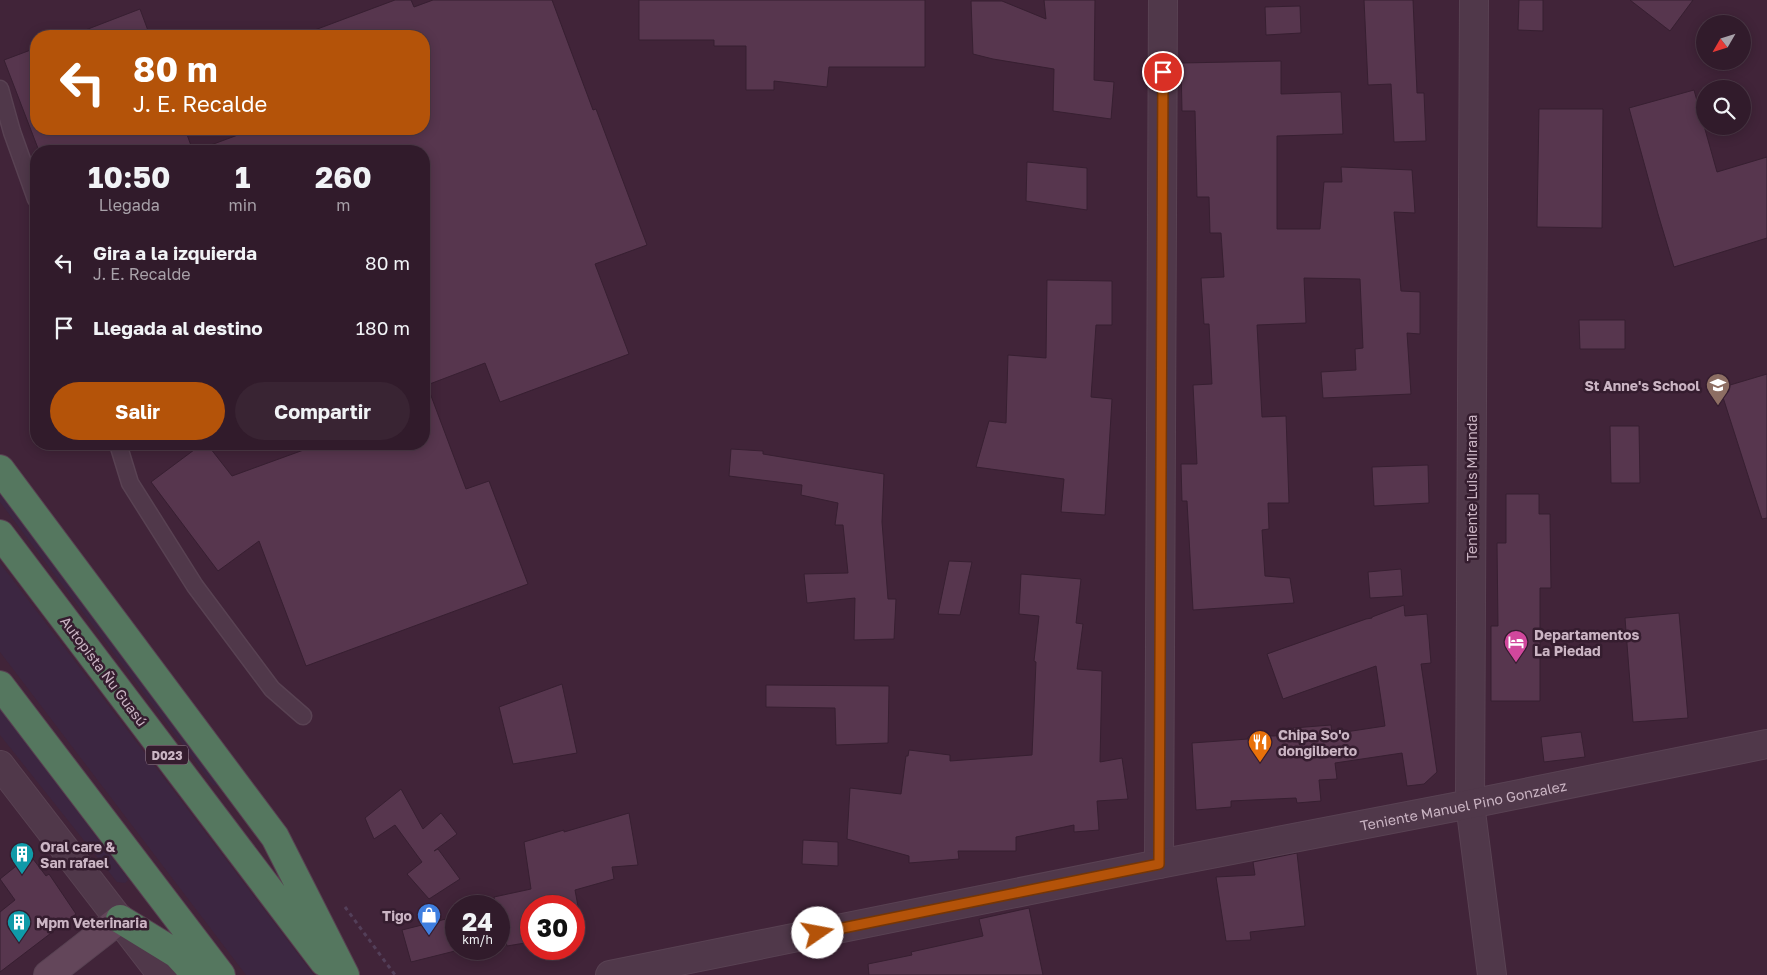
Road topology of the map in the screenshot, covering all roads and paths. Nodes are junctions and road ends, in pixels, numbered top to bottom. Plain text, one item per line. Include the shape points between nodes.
1 (1163, 0) edge
2 (1474, 0) edge
3 (0, 89) edge
4 (30, 182) edge
5 (120, 450) edge
6 (0, 469) edge
7 (0, 534) edge
8 (0, 685) edge
9 (303, 716) dead end
10 (1767, 744) edge
11 (0, 764) edge
12 (1470, 804) junction
13 (1159, 864) junction
14 (120, 919) junction
15 (48, 975) edge
16 (162, 975) edge
17 (196, 975) edge
18 (220, 975) edge
19 (334, 975) edge
20 (345, 975) edge
21 (610, 975) edge
22 (1492, 975) edge

1 - 13 street
2 - 12 street, Teniente Luis Miranda
3 - 4 lane
5 - 9 lane via 130,483 195,586 272,689
6 - 20 highway via 274,838
7 - 19 highway, Autopista Ñu Guasú / D023
8 - 18 highway
10 - 12 street, Teniente Manuel Pino Gonzalez
11 - 14 street
12 - 13 street, Teniente Manuel Pino Gonzalez
12 - 22 street, Teniente Luis Miranda
13 - 21 street, Teniente Manuel Pino Gonzalez
14 - 15 street
14 - 16 street
14 - 17 highway via 178,954

